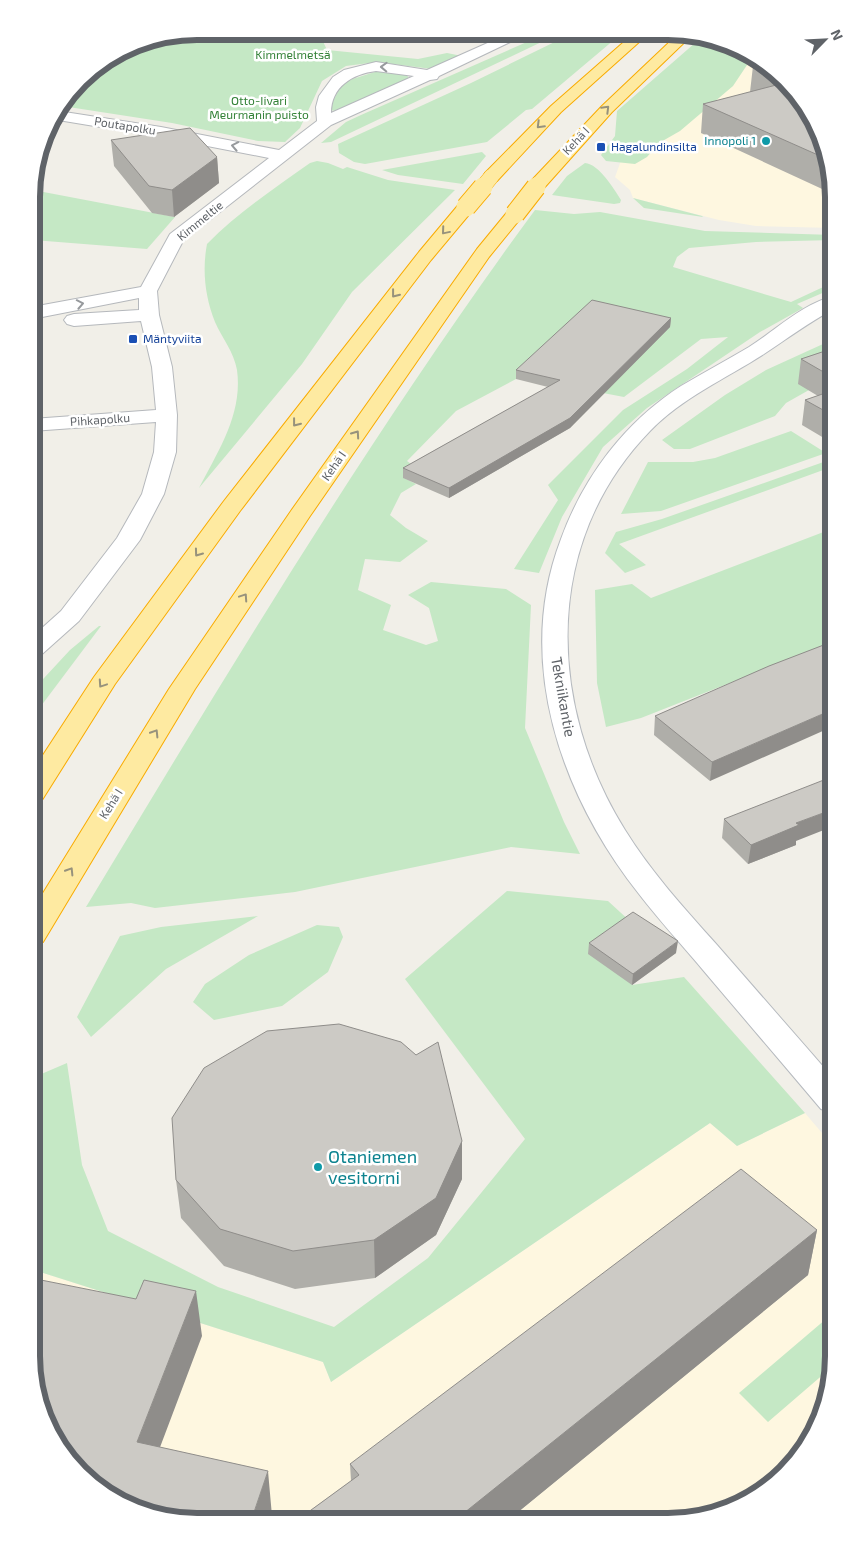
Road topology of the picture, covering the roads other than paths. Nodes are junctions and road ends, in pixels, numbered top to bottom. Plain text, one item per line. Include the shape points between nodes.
1 (507, 40) edge
2 (634, 40) edge
3 (679, 40) edge
4 (432, 76) junction
5 (63, 116) edge
6 (325, 122) junction
7 (283, 156) junction
8 (148, 291) junction
9 (825, 307) edge
10 (40, 311) edge
11 (149, 315) junction
12 (40, 322) edge
13 (825, 324) edge
14 (757, 350) junction
15 (167, 415) junction
16 (40, 424) edge
17 (40, 643) edge
18 (40, 781) edge
19 (40, 921) edge
20 (825, 1090) edge

1 - 4 street, Kimmeltie
2 -> 18 highway, bridge via 556,110 491,177 425,256 232,506 103,682
19 -> 3 highway, Kehä I, bridge via 187,680 483,254 538,184 607,109
4 - 6 street, Kimmeltie
4 -> 6 street via 390,66 353,71 335,82 326,97 322,113
7 -> 5 street, Poutapolku
6 - 7 street, Kimmeltie
7 - 8 street, Kimmeltie via 176,238
10 -> 8 street
8 - 11 street
9 - 14 street, Tekniikantie
11 - 12 street
11 - 15 street via 162,367
13 - 14 street, Tekniikantie
14 - 20 street, Tekniikantie via 706,379 644,425 621,449 595,488 577,525 559,592 554,636 558,684 567,734 579,766 628,860
15 - 16 street, Pihkapolku
15 - 17 street via 165,452 153,494 128,540 70,616

